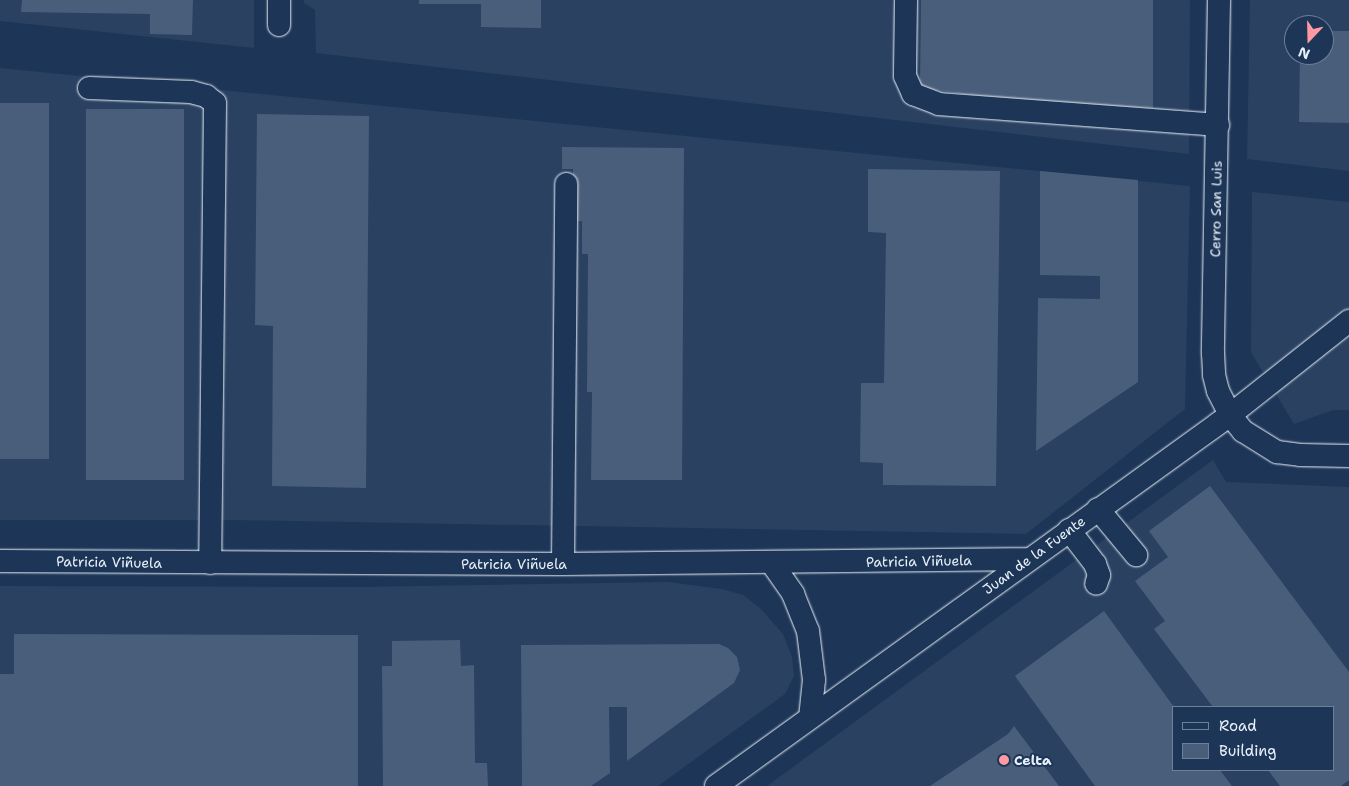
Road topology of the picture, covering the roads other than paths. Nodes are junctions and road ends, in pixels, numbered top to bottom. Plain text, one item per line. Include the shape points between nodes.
1 (279, 0) edge
2 (906, 0) edge
3 (1219, 0) edge
4 (279, 25) dead end
5 (89, 88) dead end
6 (1218, 125) junction
7 (566, 184) dead end
8 (1349, 321) edge
9 (1230, 415) junction
10 (1349, 456) edge
11 (1098, 509) junction
12 (1069, 530) junction
13 (1136, 555) dead end
14 (1027, 559) junction
15 (0, 561) edge
16 (771, 562) junction
17 (210, 563) junction
18 (563, 564) junction
19 (1096, 584) dead end
20 (810, 718) junction
21 (716, 786) edge

1 - 4 street
2 - 6 street via 904,76 913,94 939,104
3 - 6 street, Cerro San Luis
5 - 17 street via 191,92 206,96 215,103
6 - 9 street, Cerro San Luis via 1214,375
7 - 18 street
8 - 9 street, Juan de la Fuente
9 - 10 street, Cerro San Luis via 1242,431 1277,452
9 - 11 street, Juan de la Fuente
11 - 12 street, Juan de la Fuente
11 - 13 street
12 - 14 street, Juan de la Fuente
12 - 19 street via 1095,564 1099,575
14 - 16 street, Patricia Viñuela
14 - 20 street, Juan de la Fuente
15 - 17 street, Patricia Viñuela
16 - 18 street, Patricia Viñuela
16 - 20 street via 793,594 808,631 814,680
17 - 18 street, Patricia Viñuela
20 - 21 street, Juan de la Fuente

